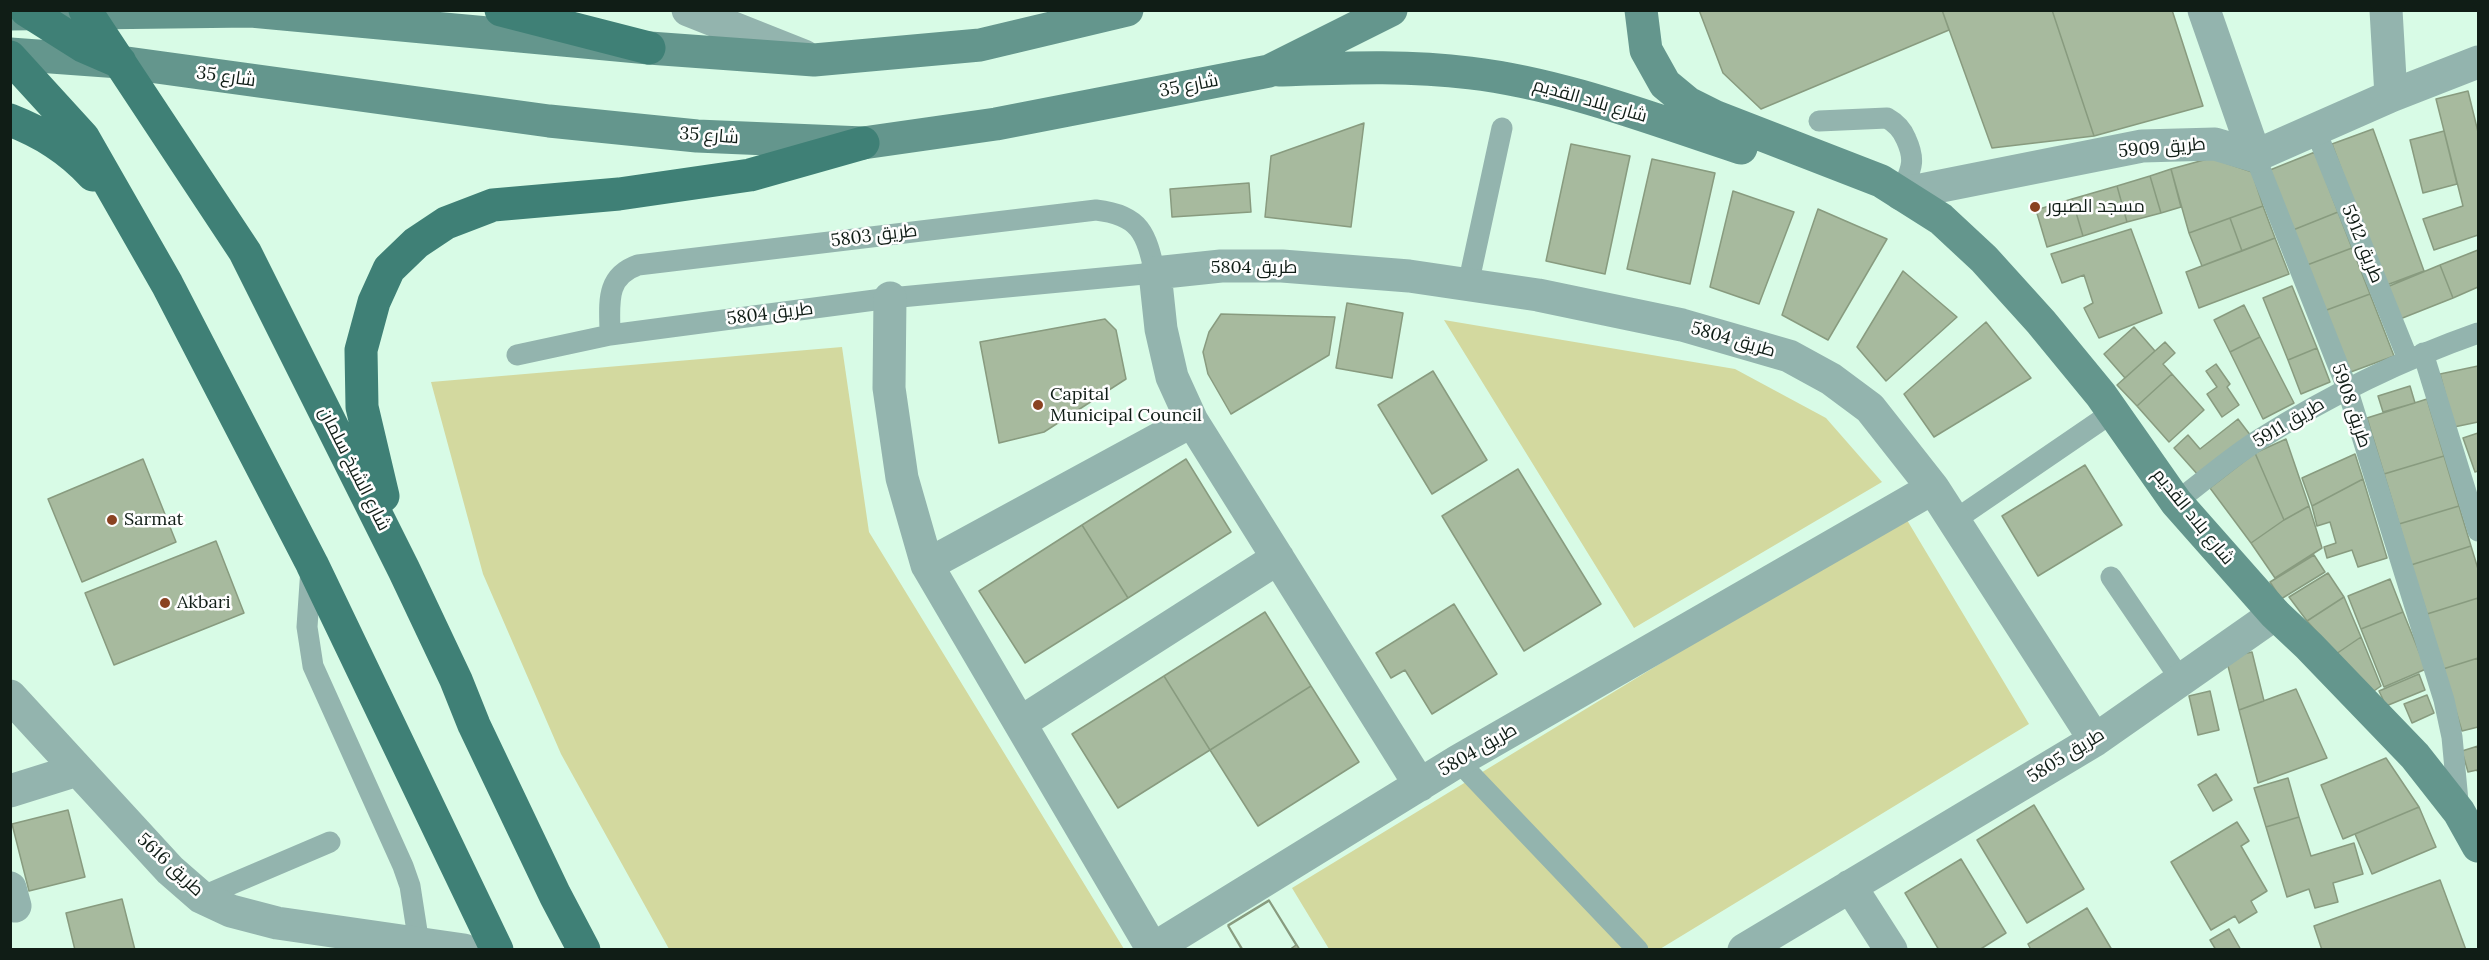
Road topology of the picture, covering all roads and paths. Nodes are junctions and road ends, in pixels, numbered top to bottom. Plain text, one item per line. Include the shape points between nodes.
1 (501, 10) edge
2 (688, 10) edge
3 (1127, 10) edge
4 (1391, 10) edge
5 (1641, 10) edge
6 (2204, 10) edge
7 (2386, 10) edge
8 (22, 12) edge
9 (86, 12) edge
10 (649, 48) junction
11 (10, 55) edge
12 (814, 60) junction
13 (120, 62) junction
14 (2478, 62) edge
15 (1269, 71) junction
16 (2391, 96) junction
17 (10, 120) edge
18 (1819, 121) dead end
19 (1502, 128) dead end
20 (2315, 129) junction
21 (863, 143) junction
22 (2255, 156) junction
23 (1901, 194) junction
24 (121, 204) junction
25 (1155, 273) junction
26 (1468, 285) junction
27 (890, 298) junction
28 (2478, 333) edge
29 (610, 335) junction
30 (517, 355) dead end
31 (2415, 356) junction
32 (2347, 388) junction
33 (2113, 412) junction
34 (1192, 421) junction
35 (1934, 488) junction
36 (2176, 502) junction
37 (1954, 520) junction
38 (2478, 531) edge
39 (1278, 558) junction
40 (312, 564) junction
41 (927, 565) junction
42 (404, 570) junction
43 (2111, 577) dead end
44 (2275, 614) junction
45 (2181, 680) junction
46 (10, 696) edge
47 (1020, 723) junction
48 (2095, 740) junction
49 (1458, 761) junction
50 (76, 770) junction
51 (1420, 785) junction
52 (10, 791) edge
53 (2459, 812) junction
54 (330, 842) dead end
55 (2478, 846) edge
56 (1850, 886) junction
57 (201, 897) junction
58 (360, 942) edge
59 (419, 944) junction
60 (464, 950) edge
61 (497, 950) edge
62 (584, 950) edge
63 (1153, 950) edge
64 (1638, 950) edge
65 (1744, 950) edge
66 (1891, 950) edge

1 - 10 main road
2 - 12 street
3 - 12 main road via 980,45
4 - 15 main road, شارع 35
5 - 23 main road, شارع بلاد القديم via 1646,50 1665,84 1688,103 1871,176
6 - 22 street, طريق 5908
7 - 16 street
8 - 9 main road
8 - 13 main road
9 - 10 main road via 251,10
9 - 13 main road, شارع الشيخ سلمان
10 - 12 main road
11 - 13 main road, شارع 35
11 - 24 main road via 83,137
13 - 21 main road, شارع 35 via 549,121 697,136
13 - 42 main road, شارع الشيخ سلمان via 245,252
14 - 16 street
15 - 21 main road, شارع 35 via 996,124
15 - 23 main road, شارع بلاد القديم via 1394,66 1471,73 1547,87 1876,191
16 - 20 street
17 - 24 main road via 34,129 71,152
18 - 23 lane via 1894,121 1913,153
19 - 26 lane
20 - 22 street
20 - 31 lane, طريق 5912
21 - 42 main road via 750,175 619,194 493,204 446,223 416,243 389,269 374,302 361,350 362,407 374,466
22 - 23 street, طريق 5909 via 2215,144 2142,146
22 - 32 lane, طريق 5908
23 - 33 main road, شارع بلاد القديم via 1941,219 1984,259 2042,322
24 - 40 main road
25 - 26 street, طريق 5804 via 1221,266 1282,266
25 - 27 lane, طريق 5804
25 - 29 lane, طريق 5803 via 1148,245 1137,225 1118,213 1096,210 638,265 627,268 612,287
25 - 34 street via 1161,329 1172,377
26 - 35 street, طريق 5804 via 1538,295 1682,325 1789,356 1831,379 1870,408
27 - 29 lane, طريق 5804
27 - 41 street via 889,388 902,478
28 - 31 lane, طريق 5911
29 - 30 lane, طريق 5804
31 - 32 lane, طريق 5911
31 - 38 lane, طريق 5912
32 - 36 lane, طريق 5911 via 2259,440
32 - 53 lane, طريق 5908 via 2444,700
33 - 36 main road, شارع بلاد القديم
33 - 37 lane
34 - 39 street
34 - 41 street
35 - 37 street, طريق 5804
35 - 49 street, طريق 5804
36 - 44 main road, شارع بلاد القديم
37 - 48 street, طريق 5804
39 - 47 street
39 - 51 street
40 - 59 lane via 307,627 314,666 403,866
40 - 61 main road
41 - 47 street
42 - 62 main road, شارع الشيخ سلمان via 474,725
43 - 45 lane
44 - 45 street, طريق 5805
44 - 53 main road, شارع بلاد القديم via 2415,756
45 - 48 street, طريق 5805
46 - 50 street, طريق 5616
47 - 63 street
48 - 56 street, طريق 5805
49 - 51 street, طريق 5804
49 - 64 lane
50 - 52 street
50 - 57 street, طريق 5616 via 170,870
51 - 63 street, طريق 5804
53 - 55 main road, شارع بلاد القديم
54 - 57 lane
56 - 65 street, طريق 5805
56 - 66 street
57 - 58 street, طريق 5616 via 254,919
58 - 59 street, طريق 5616
59 - 60 street, طريق 5616

